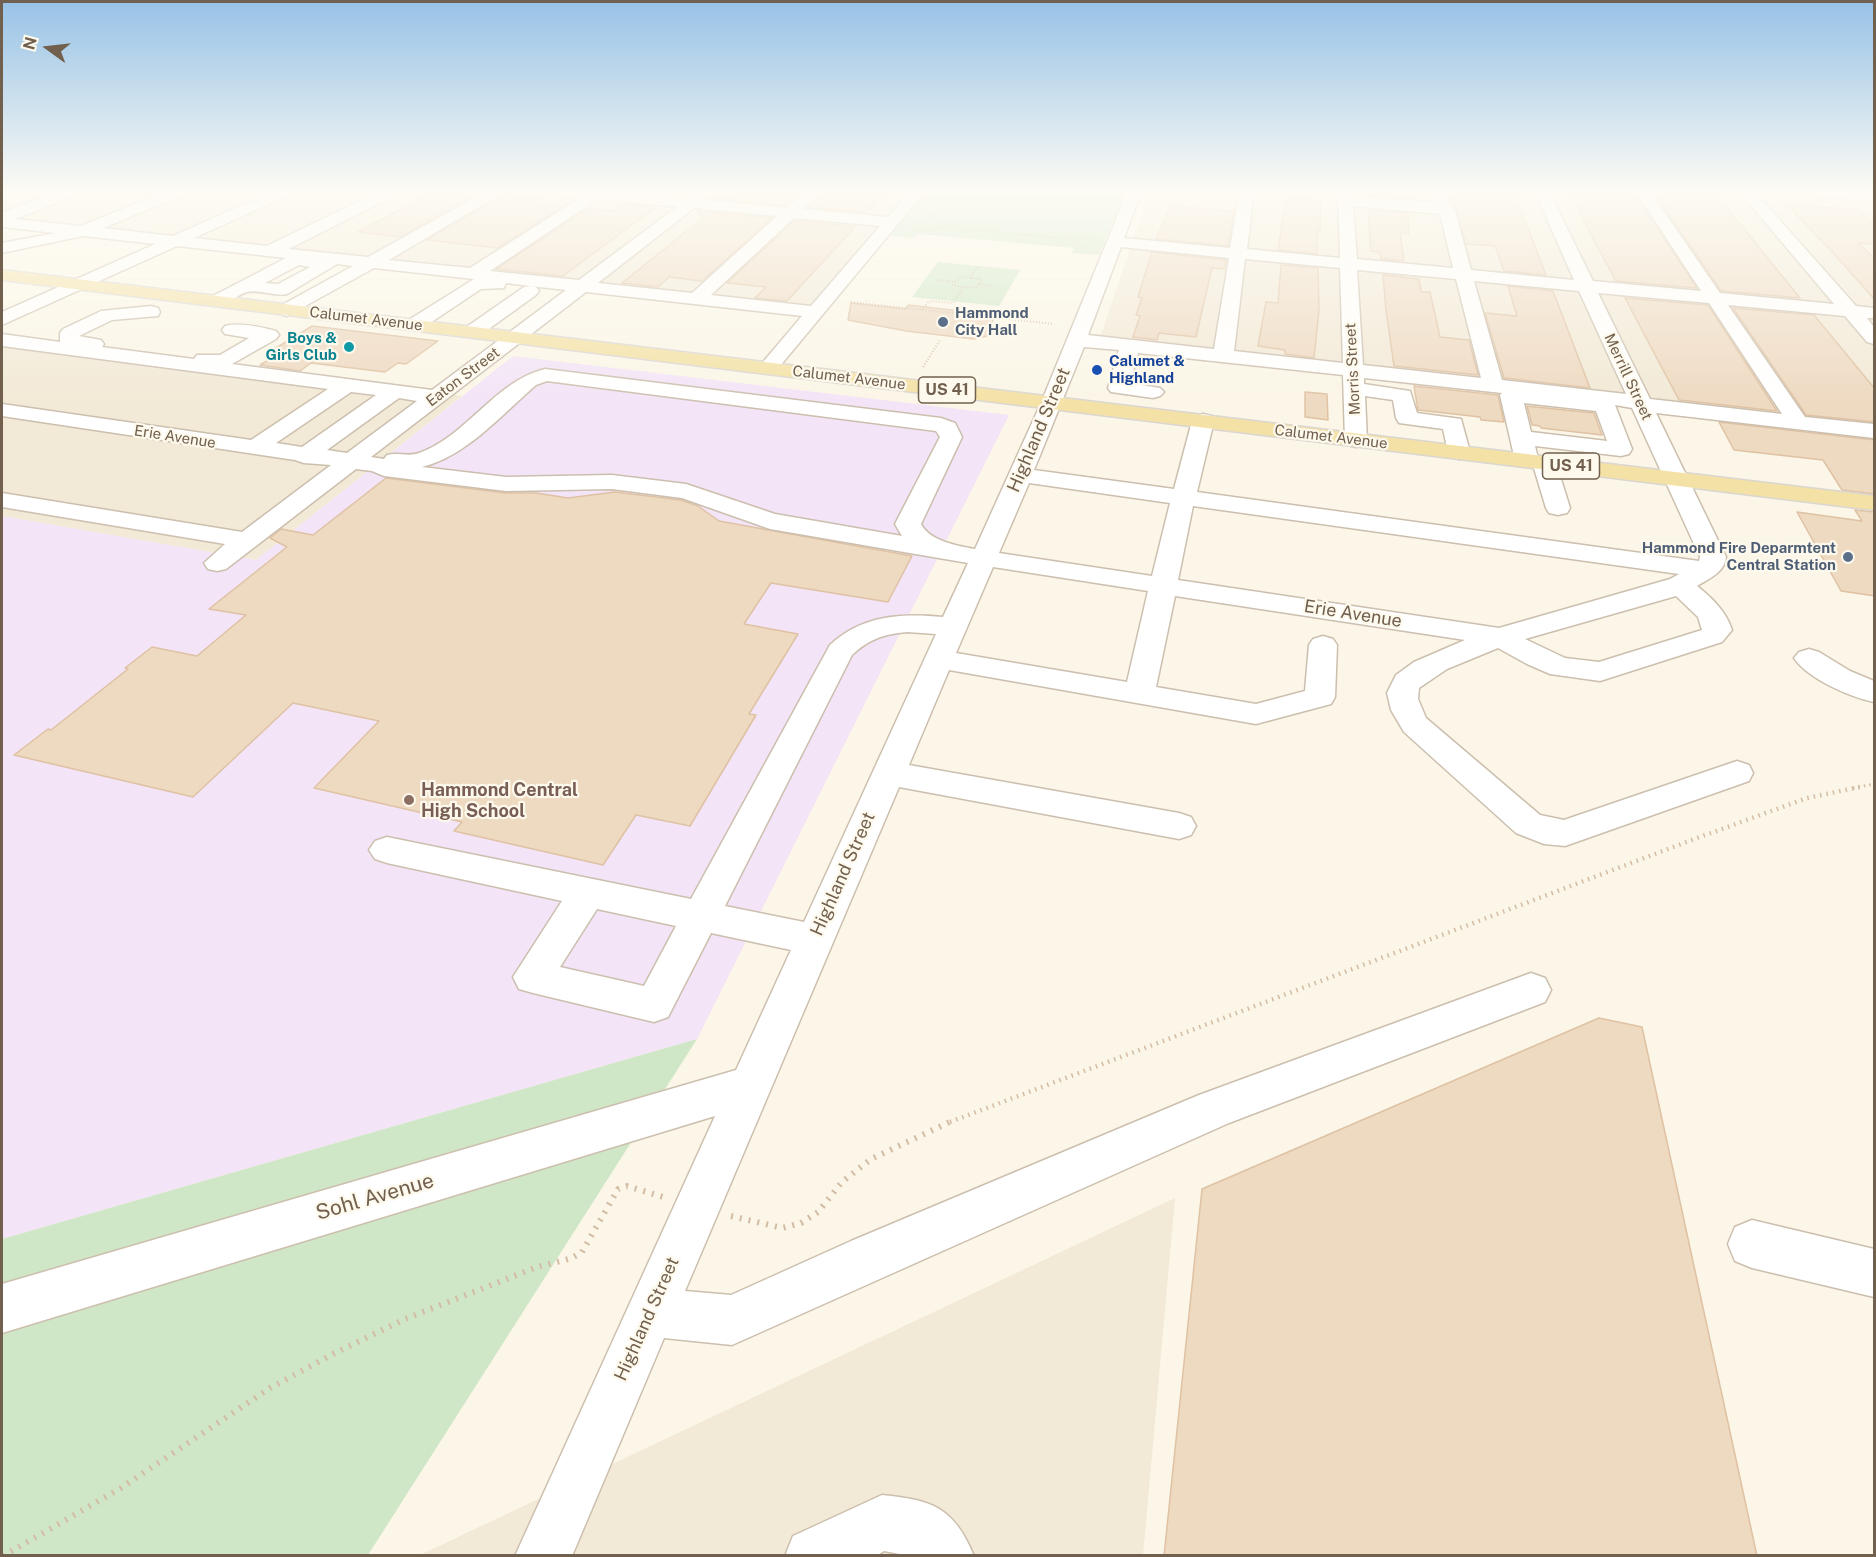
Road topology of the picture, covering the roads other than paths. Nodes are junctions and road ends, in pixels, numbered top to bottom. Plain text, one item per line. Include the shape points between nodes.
1 (127, 263) edge
2 (291, 263) edge
3 (317, 263) edge
4 (367, 263) edge
5 (371, 263) junction
6 (482, 263) edge
7 (613, 263) edge
8 (736, 263) edge
9 (857, 263) edge
10 (1107, 263) edge
11 (1236, 263) edge
12 (1333, 263) edge
13 (1462, 263) edge
14 (1575, 263) edge
15 (1691, 263) edge
16 (1809, 263) edge
17 (1348, 264) junction
18 (465, 273) junction
19 (2, 275) edge
20 (1465, 275) junction
21 (79, 284) junction
22 (246, 286) junction
23 (1586, 286) junction
24 (525, 289) junction
25 (430, 291) dead end
26 (576, 291) junction
27 (180, 297) junction
28 (1715, 298) junction
29 (696, 299) junction
30 (217, 301) junction
31 (279, 309) junction
32 (401, 309) dead end
33 (1850, 310) junction
34 (151, 312) junction
35 (816, 312) junction
36 (1875, 313) edge
37 (2, 319) edge
38 (382, 321) junction
39 (414, 325) junction
40 (232, 330) junction
41 (472, 332) junction
42 (102, 337) dead end
43 (515, 338) junction
44 (1875, 338) edge
45 (2, 340) edge
46 (1077, 340) junction
47 (1130, 346) junction
48 (1163, 350) junction
49 (194, 351) dead end
50 (1222, 356) junction
51 (768, 368) junction
52 (1354, 380) junction
53 (348, 385) junction
54 (1493, 386) junction
55 (396, 392) junction
56 (1153, 392) junction
57 (436, 397) junction
58 (1052, 403) junction
59 (1641, 404) junction
60 (2, 410) edge
61 (1148, 414) junction
62 (1203, 421) junction
63 (1798, 422) junction
64 (1611, 423) junction
65 (1652, 427) junction
66 (1875, 431) edge
67 (1356, 440) junction
68 (1593, 446) junction
69 (254, 448) junction
70 (1460, 452) junction
71 (1531, 454) junction
72 (304, 456) junction
73 (349, 463) junction
74 (379, 465) junction
75 (1601, 469) junction
76 (1020, 475) junction
77 (1676, 478) junction
78 (1185, 495) junction
79 (2, 500) edge
80 (1875, 503) edge
81 (1558, 508) dead end
82 (247, 540) junction
83 (947, 552) junction
84 (983, 558) junction
85 (217, 563) dead end
86 (1709, 568) junction
87 (1680, 585) junction
88 (1163, 586) junction
89 (953, 627) junction
90 (1500, 637) junction
91 (1323, 645) dead end
92 (1809, 658) dead end
93 (939, 659) junction
94 (1875, 692) edge
95 (1139, 694) junction
96 (1737, 772) dead end
97 (888, 773) junction
98 (1179, 826) dead end
99 (387, 850) dead end
100 (588, 892) junction
101 (699, 916) junction
102 (814, 940) junction
103 (1532, 990) dead end
104 (749, 1086) junction
105 (1752, 1244) dead end
106 (1875, 1273) edge
107 (2, 1308) edge
108 (650, 1312) junction
109 (543, 1556) edge
110 (813, 1556) edge
111 (946, 1556) edge

1 - 21 street
2 - 22 street
3 - 22 street via 328,264 281,290
4 - 5 street
5 - 18 street
5 - 31 street
6 - 18 street
7 - 26 street, Eaton Street
8 - 29 street
9 - 35 street
10 - 46 street, Highland Street
11 - 50 street
12 - 17 street
13 - 20 street
14 - 23 street, Merrill Street
15 - 28 street
16 - 33 street
17 - 20 street
17 - 52 street, Morris Street
18 - 25 street
18 - 26 street
19 - 21 main road, Calumet Avenue / US 41
20 - 23 street
20 - 54 street
21 - 27 main road, Calumet Avenue / US 41
21 - 37 street
22 - 30 street
23 - 28 street
23 - 59 street, Merrill Street
24 - 26 street
24 - 39 street via 477,284
24 - 41 street
26 - 29 street
26 - 43 street, Eaton Street
27 - 30 main road, Calumet Avenue / US 41
27 - 34 street
28 - 33 street
28 - 63 street
29 - 35 street
30 - 31 main road, Calumet Avenue / US 41
31 - 38 main road, Calumet Avenue / US 41
31 - 40 street
32 - 38 street
33 - 36 street
33 - 44 street
34 - 40 street via 108,315 70,333 69,339 223,361 269,335
34 - 42 street
35 - 51 street
38 - 39 main road, Calumet Avenue / US 41
39 - 41 main road, Calumet Avenue / US 41
40 - 49 street
41 - 43 main road, Calumet Avenue / US 41
43 - 51 main road, Calumet Avenue / US 41
43 - 57 street, Eaton Street
45 - 53 street
46 - 47 street
46 - 58 street, Highland Street
47 - 48 street
47 - 56 street via 1118,388
48 - 50 street
48 - 56 street
50 - 52 street
51 - 58 main road, Calumet Avenue / US 41
52 - 54 street
52 - 67 street, Morris Street
52 - 70 street via 1403,395 1407,418 1453,424
53 - 55 street
53 - 69 street
54 - 59 street
55 - 57 street
55 - 72 street
56 - 61 street
57 - 73 street, Eaton Street
58 - 61 main road, Calumet Avenue / US 41
58 - 76 street, Highland Street
59 - 63 street
59 - 65 street, Merrill Street
60 - 69 street, Erie Avenue
61 - 62 main road, Calumet Avenue / US 41
62 - 67 main road, Calumet Avenue / US 41
62 - 78 street
63 - 66 street
64 - 65 street
64 - 68 street via 1621,449
64 - 71 street via 1605,406 1511,395
65 - 77 street, Merrill Street
67 - 70 main road, Calumet Avenue / US 41
68 - 71 street
68 - 75 street
69 - 72 street, Erie Avenue
70 - 71 main road, Calumet Avenue / US 41
71 - 75 main road, Calumet Avenue / US 41
71 - 81 street
72 - 73 street, Erie Avenue
73 - 74 street, Erie Avenue
73 - 82 street, Eaton Street
74 - 83 street, Erie Avenue via 506,484 612,482 686,491 770,521
74 - 83 street via 394,460 427,459 529,381 544,375 940,425 951,436 908,524 916,536
75 - 77 main road, Calumet Avenue / US 41
76 - 78 street
76 - 84 street, Highland Street
77 - 80 main road, Calumet Avenue / US 41
77 - 86 street, Merrill Street via 1713,557
78 - 86 street
78 - 88 street
79 - 82 street
82 - 85 street, Eaton Street
83 - 84 street, Erie Avenue
84 - 88 street, Erie Avenue
84 - 89 street, Highland Street
86 - 87 street, Erie Avenue
87 - 90 street, Erie Avenue
87 - 90 street via 1711,613 1718,630 1712,636 1600,672 1560,667
88 - 90 street, Erie Avenue
88 - 95 street
89 - 93 street, Highland Street
89 - 101 street via 888,624 864,632 840,651
90 - 96 street via 1423,670 1407,682 1403,695 1405,711 1415,725 1528,824 1544,831 1565,833
91 - 95 street via 1320,697 1256,714
92 - 94 street via 1839,678
93 - 95 street
93 - 97 street, Highland Street
97 - 98 street
97 - 102 street, Highland Street
99 - 100 street
100 - 101 street
100 - 101 street via 533,976 654,1005
101 - 102 street
102 - 104 street, Highland Street
103 - 108 street via 1214,1109 732,1320
104 - 107 street, Sohl Avenue
104 - 108 street, Highland Street
105 - 106 street
108 - 109 street, Highland Street
110 - 111 street via 882,1523 915,1526 934,1538

